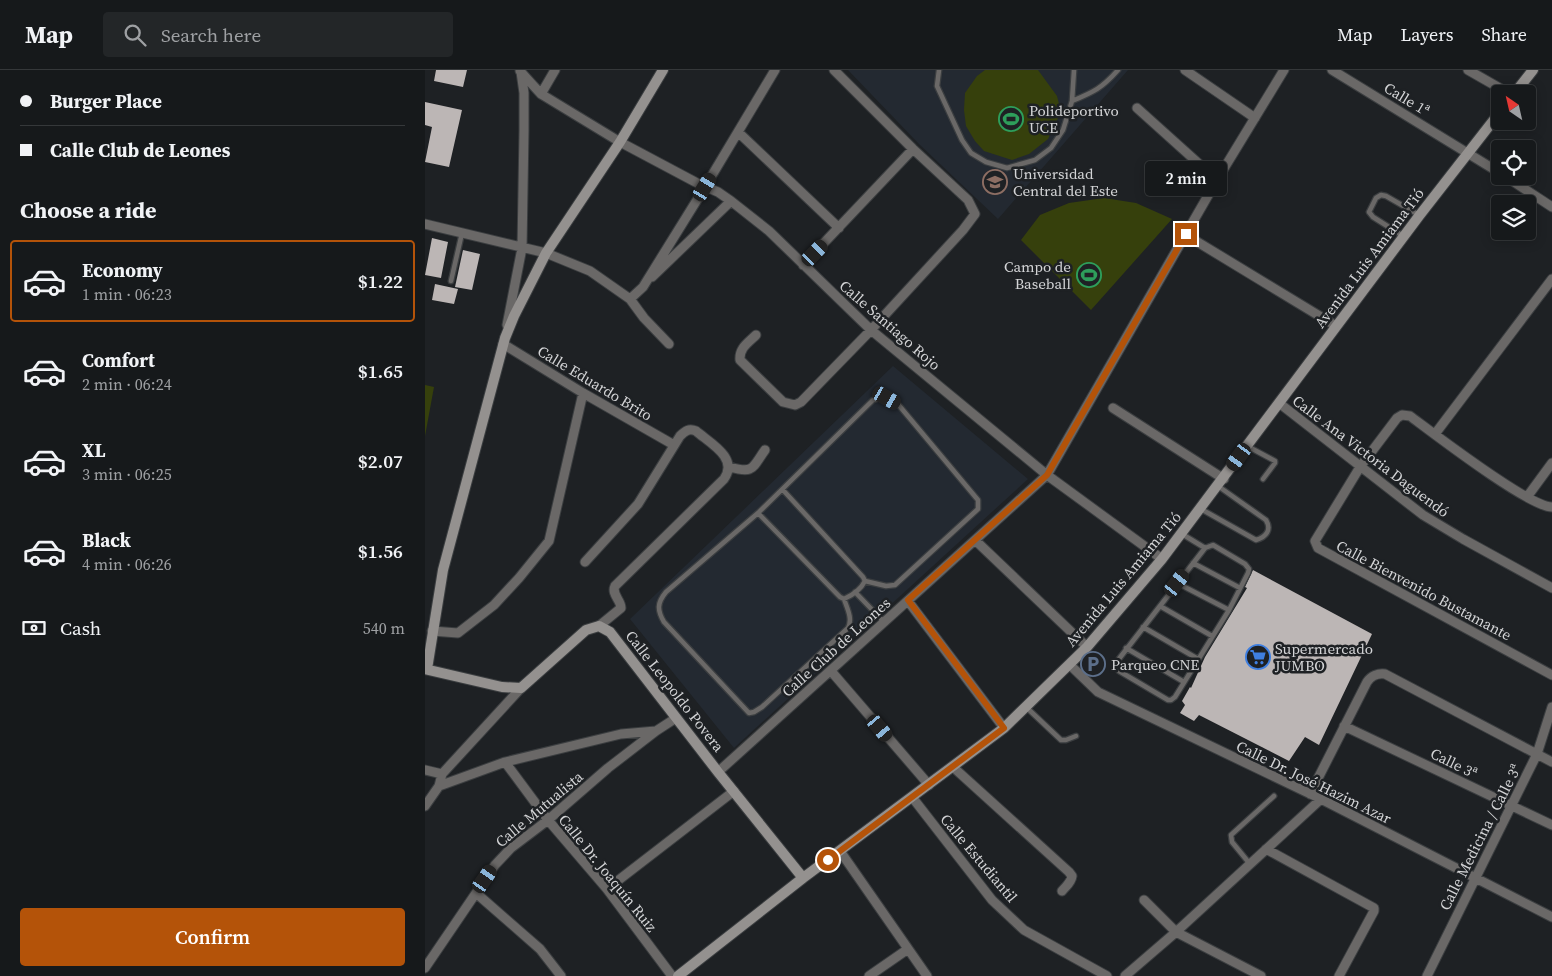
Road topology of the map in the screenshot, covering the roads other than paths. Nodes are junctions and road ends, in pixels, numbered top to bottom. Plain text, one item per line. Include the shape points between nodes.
1 (520, 70) edge
2 (555, 70) edge
3 (663, 70) edge
4 (775, 70) edge
5 (834, 70) edge
6 (939, 70) edge
7 (1074, 70) edge
8 (1118, 70) edge
9 (1185, 70) edge
10 (1284, 70) edge
11 (1332, 70) edge
12 (1468, 70) edge
13 (1533, 70) edge
14 (1494, 85) edge
15 (1521, 85) edge
16 (541, 94) junction
17 (1072, 101) junction
18 (1137, 108) dead end
19 (1255, 118) junction
20 (1491, 123) edge
21 (738, 132) junction
22 (620, 142) junction
23 (913, 149) junction
24 (1468, 152) junction
25 (1491, 167) edge
26 (1217, 180) junction
27 (1519, 185) edge
28 (705, 187) junction
29 (731, 202) junction
30 (1552, 207) edge
31 (1419, 216) junction
32 (425, 224) edge
33 (839, 228) junction
34 (462, 233) junction
35 (1186, 234) junction
36 (1404, 237) junction
37 (522, 248) junction
38 (546, 253) junction
39 (803, 265) junction
40 (451, 280) dead end
41 (1552, 280) edge
42 (643, 287) junction
43 (630, 299) junction
44 (1337, 326) junction
45 (871, 330) junction
46 (756, 335) dead end
47 (504, 341) junction
48 (669, 344) dead end
49 (583, 393) junction
50 (1279, 403) junction
51 (1113, 408) dead end
52 (1435, 434) junction
53 (674, 445) junction
54 (1247, 446) junction
55 (765, 450) dead end
56 (1552, 463) edge
57 (730, 467) junction
58 (1361, 467) junction
59 (1047, 475) junction
60 (1263, 480) dead end
61 (1221, 482) junction
62 (783, 490) junction
63 (1527, 497) junction
64 (1552, 507) edge
65 (1201, 508) junction
66 (758, 513) junction
67 (1182, 534) junction
68 (975, 540) junction
69 (1205, 548) junction
70 (1162, 559) junction
71 (585, 562) dead end
72 (1193, 563) junction
73 (865, 581) junction
74 (1177, 583) junction
75 (1240, 588) junction
76 (1552, 588) edge
77 (855, 592) junction
78 (844, 599) junction
79 (908, 600) junction
80 (1160, 606) junction
81 (1229, 610) junction
82 (884, 622) junction
83 (599, 626) junction
84 (1143, 627) junction
85 (432, 631) junction
86 (1212, 636) junction
87 (1087, 647) junction
88 (1126, 648) junction
89 (1198, 659) junction
90 (1070, 665) junction
91 (426, 669) edge
92 (831, 670) junction
93 (1552, 675) edge
94 (1184, 682) junction
95 (521, 688) junction
96 (1026, 707) junction
97 (1552, 708) edge
98 (676, 718) junction
99 (1344, 726) junction
100 (1004, 728) junction
101 (656, 731) junction
102 (1077, 736) dead end
103 (1537, 754) junction
104 (505, 762) junction
105 (1552, 762) edge
106 (953, 767) junction
107 (425, 770) edge
108 (718, 772) junction
109 (443, 774) junction
110 (929, 785) junction
111 (439, 786) junction
112 (734, 791) junction
113 (1310, 794) junction
114 (1274, 796) dead end
115 (912, 797) junction
116 (1321, 799) junction
117 (425, 806) edge
118 (1512, 806) junction
119 (548, 820) junction
120 (1552, 825) edge
121 (1266, 850) junction
122 (840, 851) junction
123 (1250, 864) junction
124 (1475, 877) junction
125 (803, 878) junction
126 (607, 888) junction
127 (1062, 891) dead end
128 (476, 893) junction
129 (1144, 900) dead end
130 (1552, 917) edge
131 (1175, 932) junction
132 (908, 949) junction
133 (425, 968) edge
134 (561, 976) edge
135 (672, 976) edge
136 (678, 976) edge
137 (869, 976) edge
138 (927, 976) edge
139 (1107, 976) edge
140 (1125, 976) edge
141 (1261, 976) edge
142 (1339, 976) edge
143 (1428, 976) edge

1 - 16 street, Calle Santiago Rojo
1 - 37 street via 524,93
2 - 16 street
3 - 22 main road
4 - 21 street
5 - 23 street
6 - 17 lane via 937,86 961,140 971,153 985,162 1007,168 1035,160 1051,148 1063,130
7 - 17 lane
8 - 17 lane via 1094,92
9 - 19 street
10 - 19 street, Calle Club de Leones
11 - 24 street, Calle 1ª
12 - 14 street
13 - 15 main road
16 - 22 street, Calle Santiago Rojo
18 - 26 street
19 - 26 street, Calle Club de Leones
20 - 24 main road, Avenida Luis Amiama Tió
21 - 28 street
21 - 33 street
22 - 28 street, Calle Santiago Rojo
22 - 38 main road
23 - 33 street
23 - 45 street via 968,200 975,214
24 - 25 street, Calle 1ª
24 - 31 main road, Avenida Luis Amiama Tió
26 - 35 street, Calle Club de Leones
27 - 30 street
28 - 29 street, Calle Santiago Rojo
28 - 42 street
29 - 39 street, Calle Santiago Rojo via 769,231
29 - 42 street
31 - 36 main road, Avenida Luis Amiama Tió
31 - 36 lane via 1386,196 1377,198 1369,212
32 - 34 street
33 - 39 street
34 - 37 street
34 - 40 lane
35 - 44 street
35 - 59 street, Calle Club de Leones
36 - 44 main road, Avenida Luis Amiama Tió
37 - 38 street
37 - 47 street
38 - 43 street via 590,271
38 - 47 main road
39 - 45 street, Calle Santiago Rojo
41 - 52 street
42 - 43 street
43 - 48 street
44 - 50 main road, Avenida Luis Amiama Tió
45 - 46 street via 795,405 783,402 740,360 742,348
45 - 59 street, Calle Santiago Rojo
47 - 49 street, Calle Eduardo Brito
47 - 85 main road via 443,570
49 - 53 street, Calle Eduardo Brito
49 - 85 street via 549,541 494,604 458,633
50 - 54 main road, Avenida Luis Amiama Tió
50 - 58 street, Calle Ana Victoria Daguendó
51 - 61 street
52 - 58 street, Calle Bienvenido Bustamante via 1410,416 1402,415
52 - 63 street, Calle Bienvenido Bustamante
53 - 57 street via 684,431 693,429 726,457
53 - 71 street via 638,504
54 - 60 lane via 1275,461
54 - 61 main road, Avenida Luis Amiama Tió
55 - 57 street via 753,468 744,471
56 - 63 street
57 - 83 street via 724,479 615,586 614,592 621,608
58 - 76 street, Calle Ana Victoria Daguendó via 1423,515
58 - 93 street, Calle Bienvenido Bustamante via 1316,539 1317,547
59 - 68 street, Calle Club de Leones
59 - 70 street, Calle Santiago Rojo
61 - 65 main road, Avenida Luis Amiama Tió
61 - 65 lane via 1266,520 1268,532 1256,540
62 - 66 lane
62 - 73 lane
62 - 73 lane via 873,400 880,397 897,403 978,500 979,506 895,585
63 - 64 street, Calle Bienvenido Bustamante
65 - 67 main road, Avenida Luis Amiama Tió
66 - 78 lane
66 - 78 lane via 666,592 658,606 664,622 745,710 749,713 762,707 849,628 851,623
67 - 69 lane
67 - 70 main road, Avenida Luis Amiama Tió
68 - 79 street, Calle Club de Leones
68 - 87 street
69 - 72 lane
69 - 75 lane via 1217,546 1245,564 1249,569
70 - 87 main road, Avenida Luis Amiama Tió
72 - 74 lane
72 - 75 lane
73 - 77 lane
74 - 80 lane
74 - 81 lane
75 - 81 lane
77 - 78 lane
77 - 82 lane
79 - 82 street, Calle Club de Leones
79 - 100 street
80 - 84 lane
80 - 86 lane
81 - 86 lane
82 - 92 street, Calle Club de Leones
83 - 95 main road via 586,630
83 - 98 main road, Calle Leopoldo Povera via 610,632
84 - 88 lane
84 - 89 lane
85 - 91 main road
86 - 89 lane
87 - 90 main road, Avenida Luis Amiama Tió
88 - 94 lane
88 - 94 lane via 1115,664 1119,671 1171,700
89 - 94 lane
90 - 96 main road, Avenida Luis Amiama Tió
90 - 113 street, Calle Dr. José Hazim Azar via 1098,692
91 - 95 main road via 502,688
92 - 108 street, Calle Club de Leones
92 - 110 street
95 - 109 street
96 - 100 main road, Avenida Luis Amiama Tió
96 - 102 lane via 1061,740
97 - 103 street, Calle Medicina / Calle 3ª
98 - 101 street, Calle Mutualista
98 - 108 main road, Calle Leopoldo Povera
99 - 103 street via 1367,682 1383,673
99 - 113 street
99 - 118 street, Calle 3ª
100 - 106 main road, Avenida Luis Amiama Tió
101 - 104 street via 621,734
101 - 119 street, Calle Mutualista
103 - 105 street
103 - 118 street, Calle Medicina / Calle 3ª
104 - 111 street
104 - 119 street, Calle Dr. Joaquín Ruiz
106 - 110 main road, Avenida Luis Amiama Tió
106 - 127 street via 1073,876
107 - 109 street
108 - 112 main road, Calle Leopoldo Povera
109 - 111 street
110 - 115 main road, Avenida Luis Amiama Tió
111 - 117 street
112 - 125 main road, Calle Leopoldo Povera
112 - 126 street
113 - 116 street, Calle Dr. José Hazim Azar
114 - 123 lane via 1231,836 1231,842
115 - 122 main road, Avenida Luis Amiama Tió
115 - 139 street, Calle Estudiantil via 992,900 1024,930
116 - 121 street
116 - 124 street, Calle Dr. José Hazim Azar
118 - 120 street, Calle 3ª
118 - 124 street, Calle Medicina / Calle 3ª
119 - 126 street, Calle Dr. Joaquín Ruiz
119 - 128 street, Calle Mutualista via 511,848
121 - 123 street
121 - 142 street via 1374,908
122 - 125 main road, Avenida Luis Amiama Tió
122 - 132 street
123 - 131 street
124 - 130 street, Calle Dr. José Hazim Azar
124 - 143 street, Calle Medicina / Calle 3ª
125 - 136 main road, Avenida Luis Amiama Tió
126 - 135 street, Calle Dr. Joaquín Ruiz
128 - 133 street, Calle Mutualista
128 - 134 street via 540,949
129 - 131 street
131 - 140 street
131 - 141 street
132 - 137 street
132 - 138 street

